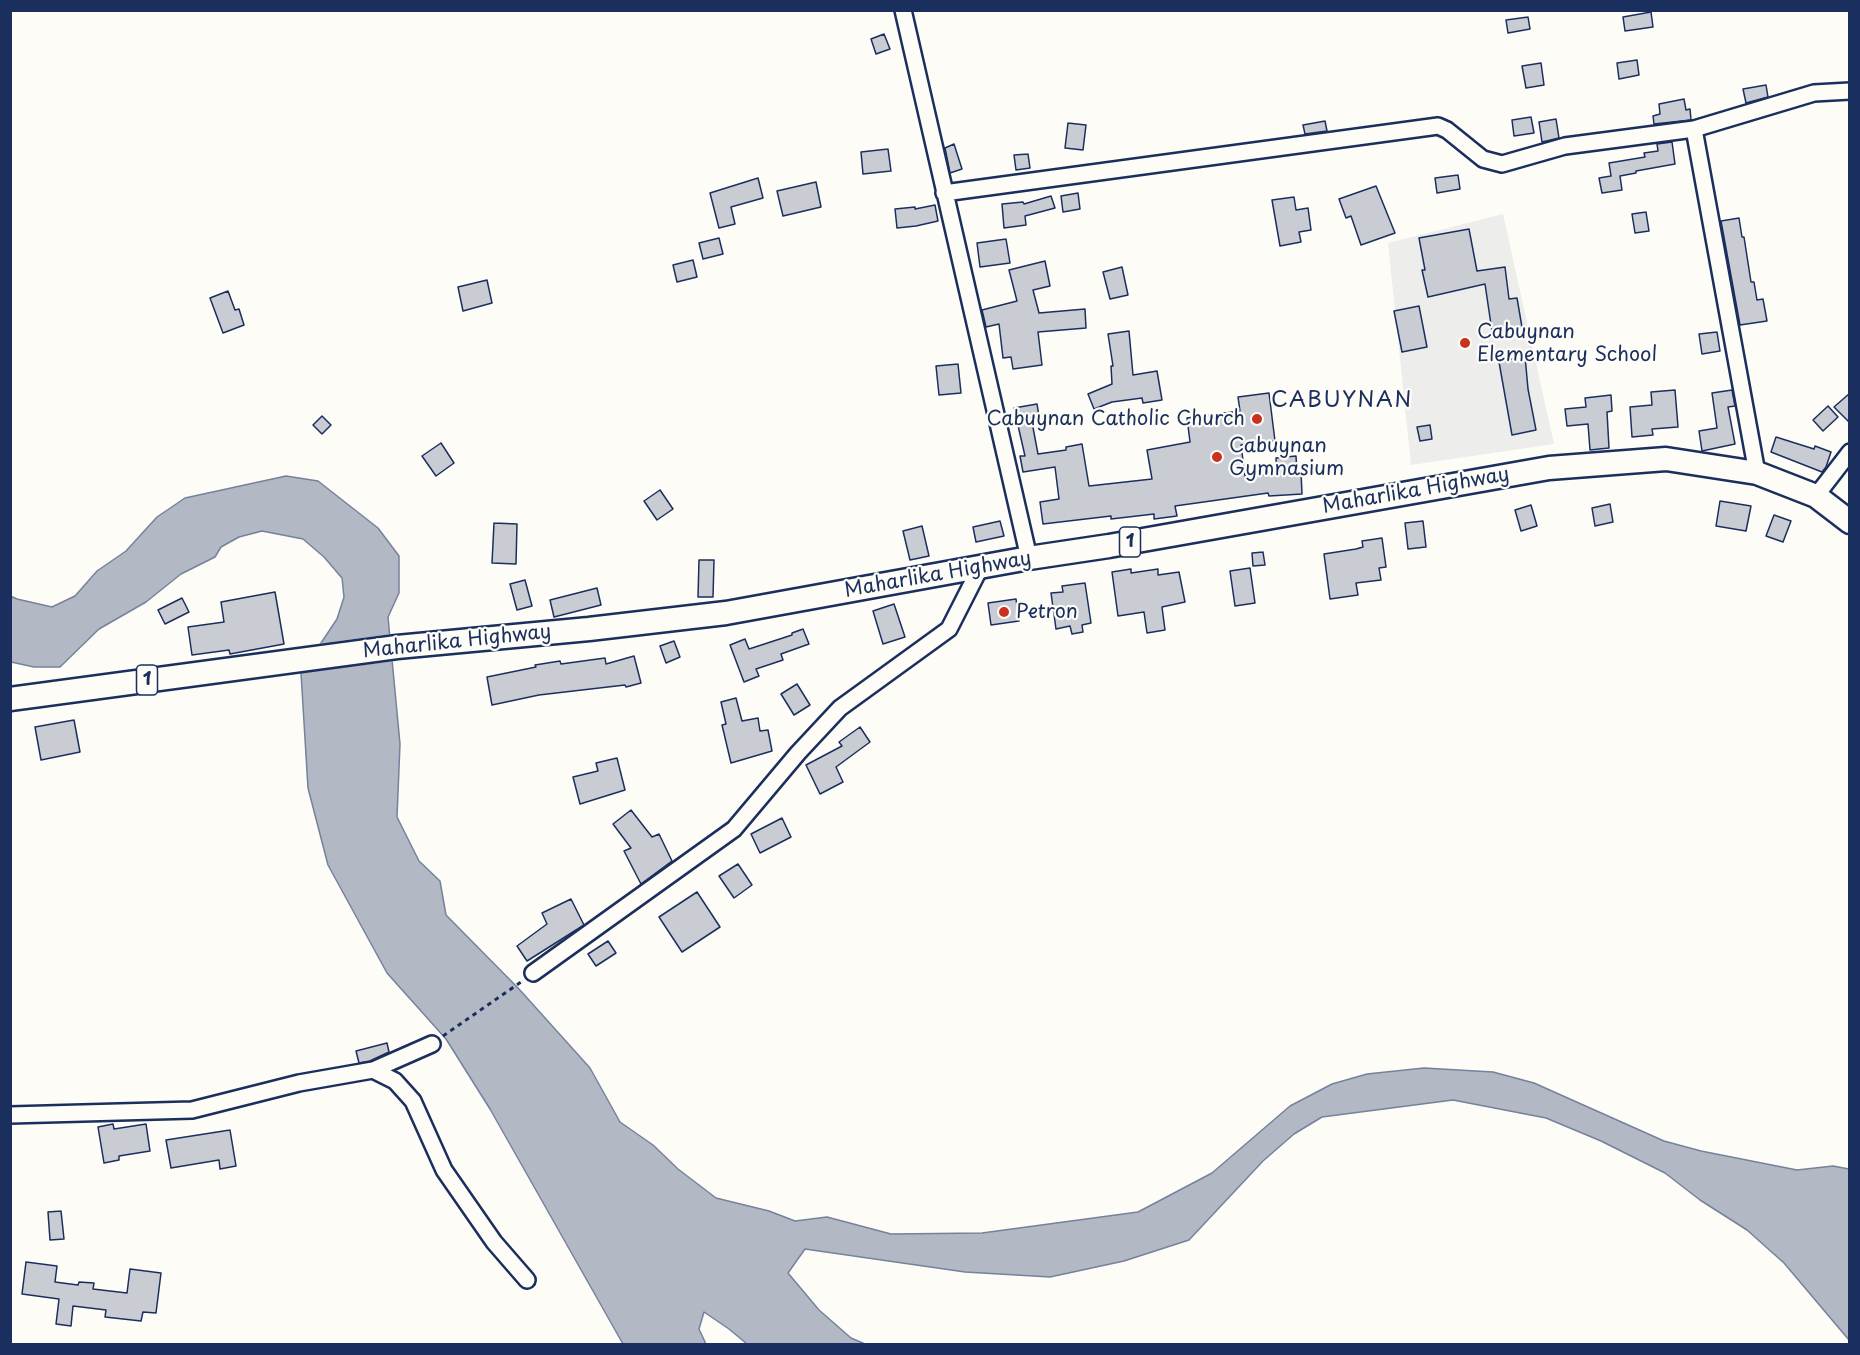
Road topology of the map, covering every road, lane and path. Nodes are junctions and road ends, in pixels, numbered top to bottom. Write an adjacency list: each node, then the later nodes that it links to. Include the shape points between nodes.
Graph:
1 (903, 10): 4 (street)
2 (1850, 91): 3 (street, via 1814,93)
3 (1694, 129): 4 (street, via 1565,146 1502,164 1483,159 1438,126); 6 (street)
4 (944, 193): 9 (street)
5 (1850, 452): 7 (street)
6 (1756, 473): 7 (highway, Maharlika Highway / 1); 9 (highway, Maharlika Highway / 1, via 1666,459 1549,468)
7 (1816, 496): 8 (highway, Maharlika Highway / 1)
8 (1850, 522)
9 (1029, 558): 10 (highway, Maharlika Highway / 1)
10 (981, 566): 11 (highway, Maharlika Highway / 1, via 726,613 397,647); 12 (street, via 949,629 840,708 734,829)
11 (10, 699)
12 (533, 973): 13 (path)
13 (432, 1044): 14 (street)
14 (373, 1070): 15 (street, via 299,1083 192,1110); 16 (street, via 395,1081 413,1101 444,1170 494,1242)
15 (10, 1115)
16 (527, 1280)

